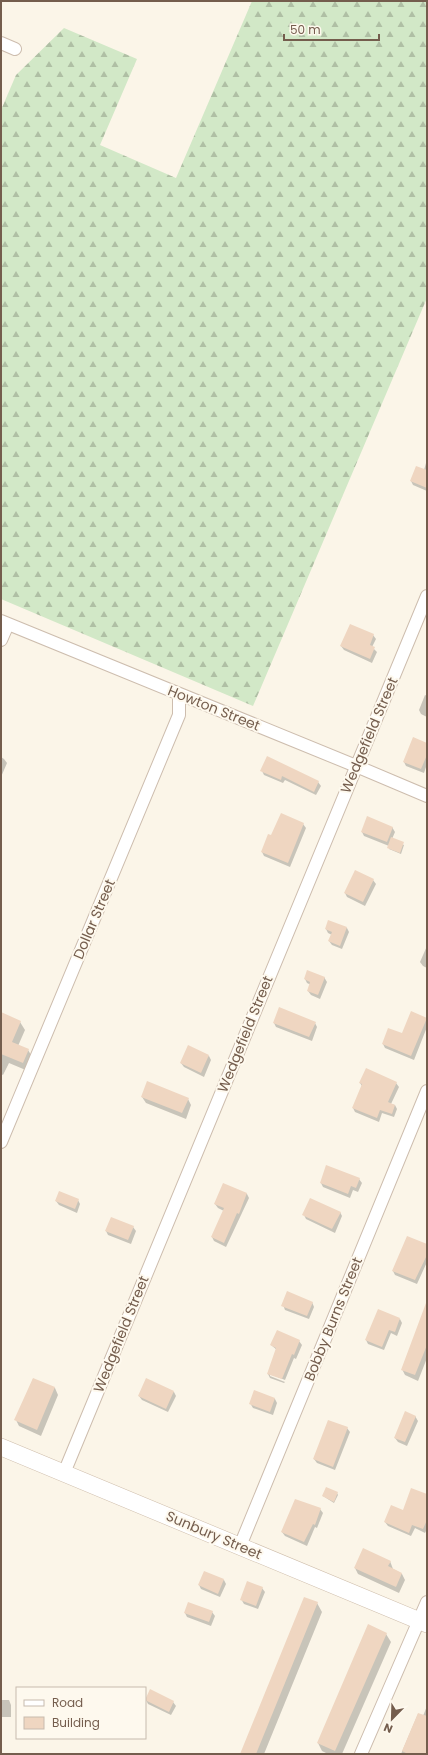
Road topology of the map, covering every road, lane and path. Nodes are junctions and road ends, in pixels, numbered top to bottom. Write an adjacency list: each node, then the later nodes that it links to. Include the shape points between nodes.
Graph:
1 (1, 43): 2 (street)
2 (15, 49)
3 (427, 596): 7 (street, Wedgefield Street)
4 (4, 622): 5 (street); 6 (street, Howton Street)
5 (1, 640)
6 (179, 694): 7 (street, Howton Street); 10 (street, Dollar Street, via 179,715)
7 (356, 766): 8 (street, Howton Street); 12 (street, Wedgefield Street)
8 (427, 796)
9 (427, 1091): 13 (street, Bobby Burns Street)
10 (1, 1142)
11 (1, 1447): 12 (street, Sunbury Street)
12 (64, 1473): 13 (street, Sunbury Street)
13 (240, 1546): 15 (street, Sunbury Street)
14 (427, 1602): 15 (street)
15 (423, 1623): 16 (street)
16 (362, 1754)

